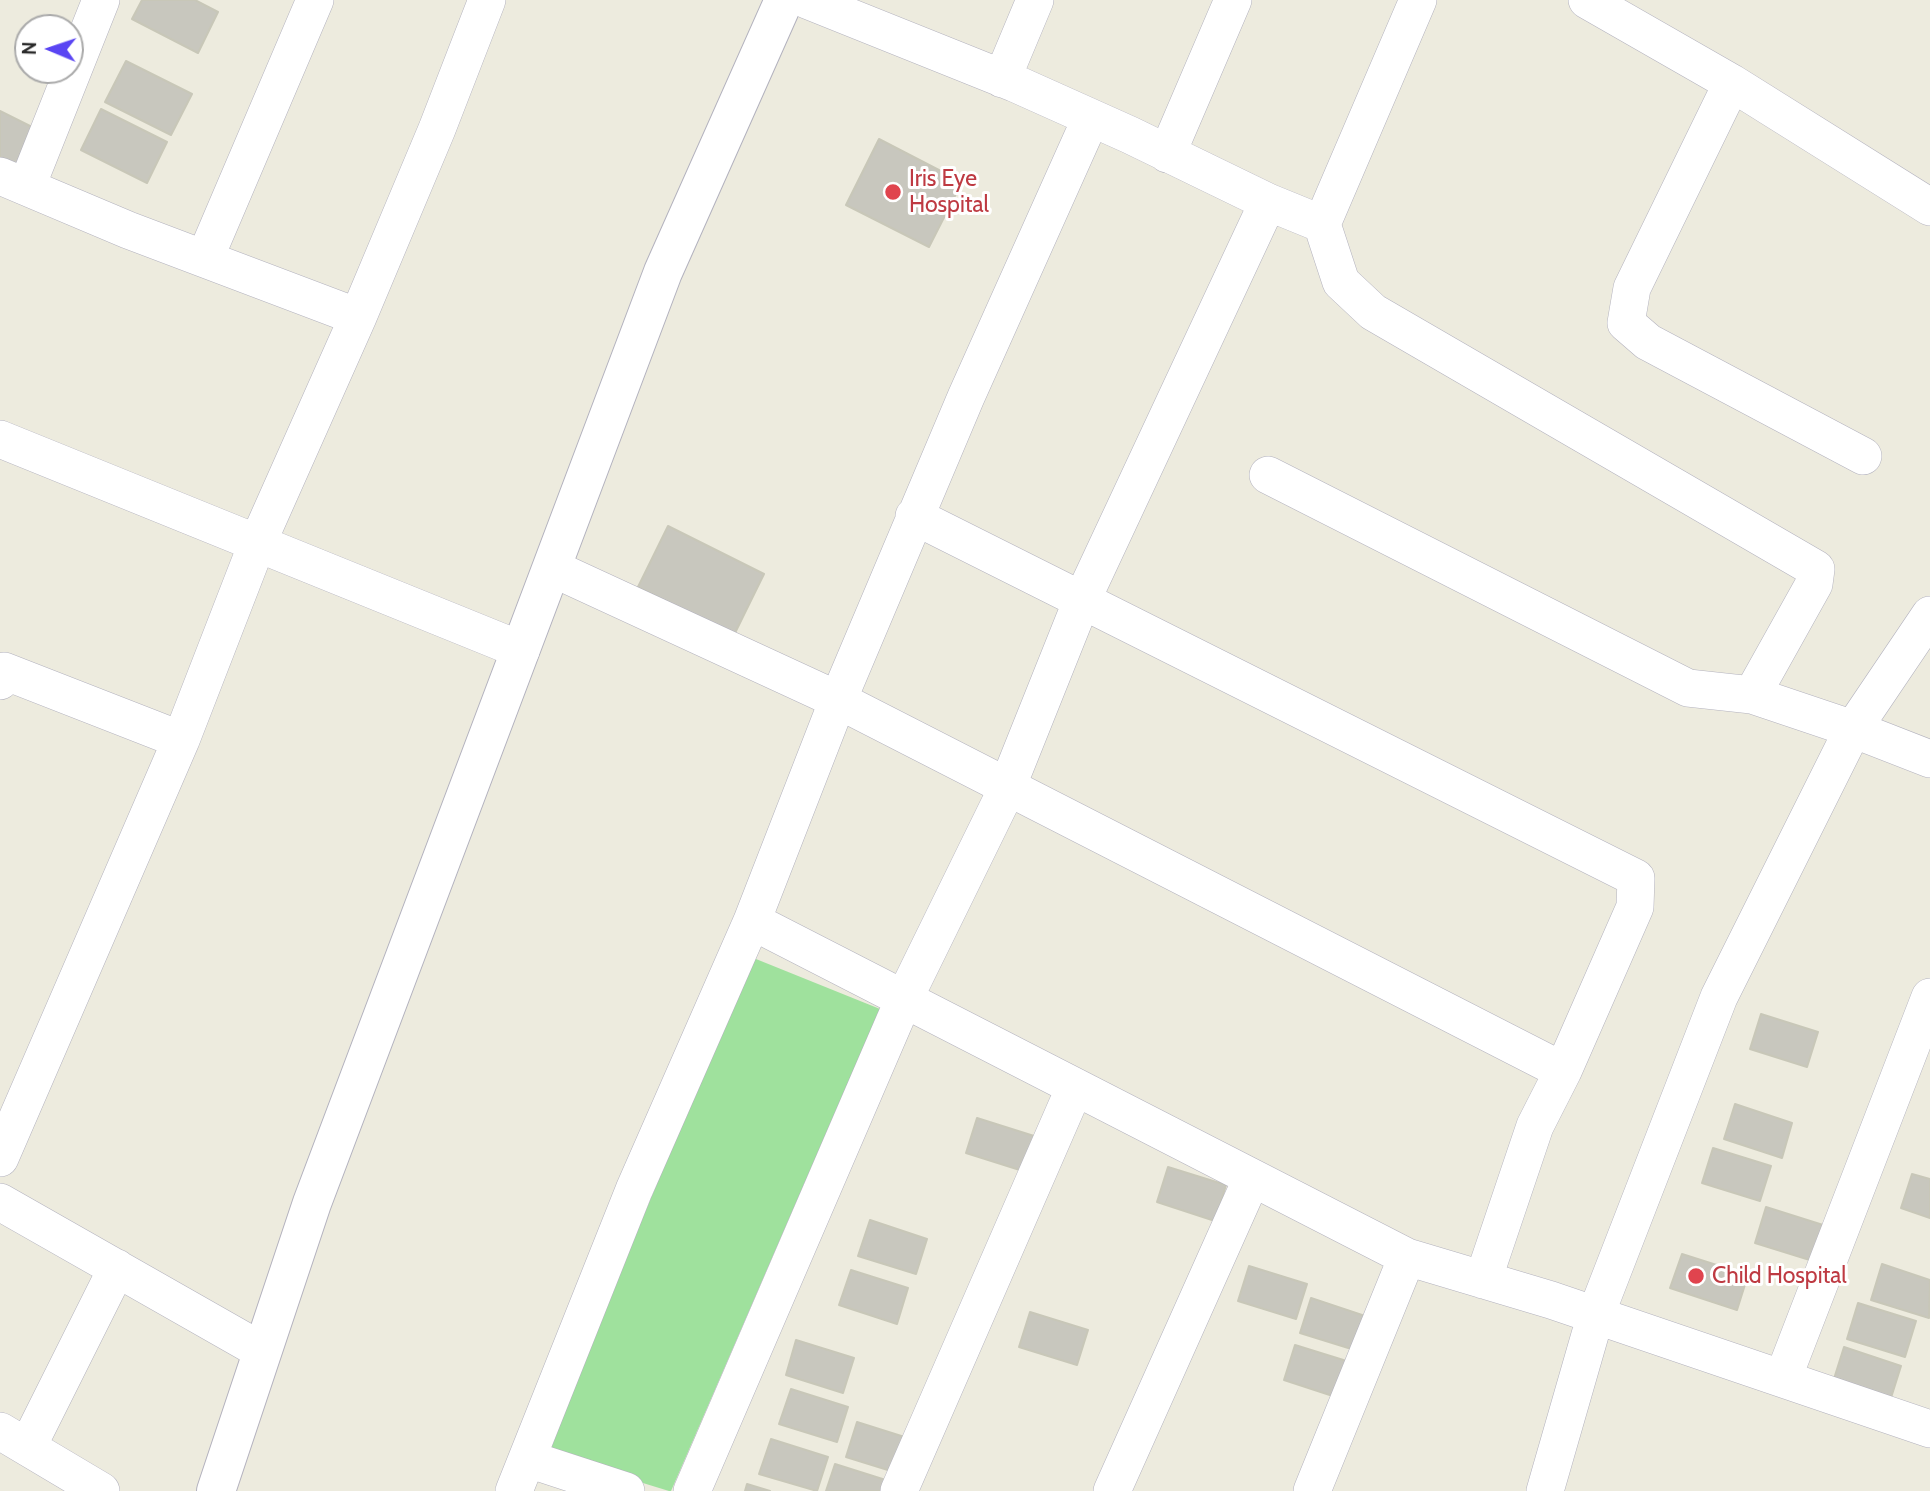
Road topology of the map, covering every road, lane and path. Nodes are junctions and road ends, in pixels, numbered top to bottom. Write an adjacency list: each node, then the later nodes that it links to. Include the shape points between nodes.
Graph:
1 (101, 0): 14 (street)
2 (316, 0): 18 (street)
3 (487, 0): 19 (street)
4 (784, 0): 25 (street, via 663,272)
5 (807, 0): 10 (street)
6 (1035, 0): 10 (street)
7 (1233, 0): 13 (street)
8 (1418, 0): 17 (street)
9 (1587, 0): 11 (street)
10 (1002, 79): 12 (street)
11 (1732, 83): 16 (street); 21 (street, via 1632,288 1626,323 1648,342)
12 (1091, 118): 13 (street); 23 (street)
13 (1167, 153): 15 (street)
14 (13, 181): 18 (street)
15 (1268, 202): 17 (street); 26 (street)
16 (1930, 207)
17 (1322, 224): 30 (street, via 1341,282 1373,312 1816,569 1814,584)
18 (205, 258): 19 (street)
19 (358, 317): 24 (street)
20 (0, 439): 24 (street)
21 (1863, 456)
22 (1268, 475): 30 (street, via 1688,688)
23 (914, 516): 26 (street); 31 (street)
24 (257, 544): 28 (street); 33 (street)
25 (552, 568): 28 (street); 31 (street)
26 (1082, 600): 35 (street); 39 (street, via 1636,878 1635,907)
27 (1930, 615): 32 (street)
28 (521, 650): 48 (street, via 312,1203)
29 (1, 674): 33 (street)
30 (1752, 695): 32 (street)
31 (838, 700): 35 (street); 36 (street)
32 (1853, 729): 34 (street); 47 (street, via 1719,997)
33 (181, 740): 41 (street)
34 (1930, 759)
35 (1007, 787): 38 (street); 39 (street)
36 (752, 921): 38 (street); 52 (street, via 634,1190)
37 (1930, 997): 49 (street)
38 (904, 999): 40 (street); 56 (street)
39 (1563, 1071): 46 (street, via 1535,1126)
40 (1075, 1087): 42 (street); 57 (street)
41 (0, 1158)
42 (1252, 1178): 44 (street); 58 (street)
43 (0, 1202): 45 (street)
44 (1407, 1257): 46 (street); 59 (street)
45 (117, 1268): 48 (street); 51 (street)
46 (1483, 1280): 47 (street)
47 (1596, 1314): 49 (street); 60 (street)
48 (262, 1351): 54 (street)
49 (1783, 1378): 50 (street)
50 (1930, 1429)
51 (14, 1438): 53 (street)
52 (521, 1475): 55 (street)
53 (102, 1491)
54 (216, 1491)
55 (626, 1491)
56 (692, 1491)
57 (900, 1491)
58 (1112, 1491)
59 (1312, 1491)
60 (1545, 1491)

